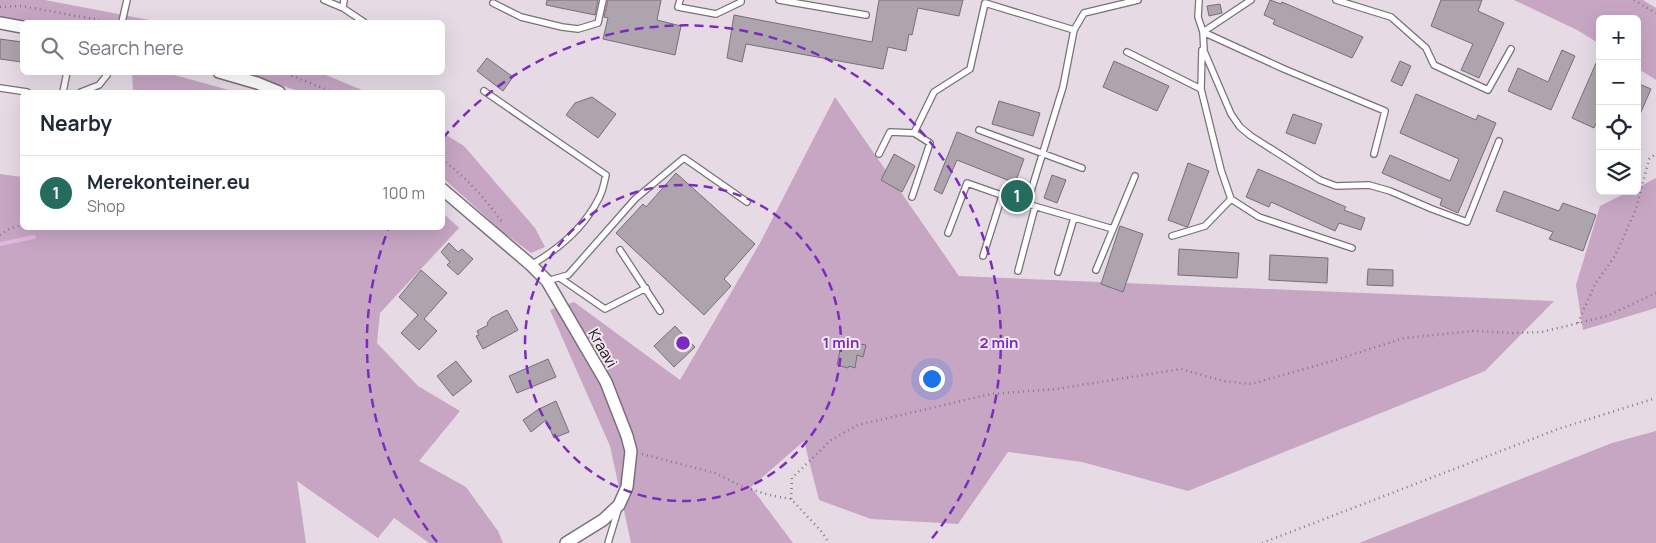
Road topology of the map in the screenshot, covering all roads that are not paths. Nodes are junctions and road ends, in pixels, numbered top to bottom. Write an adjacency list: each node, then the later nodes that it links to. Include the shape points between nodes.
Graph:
1 (127, 0): 17 (lane)
2 (324, 0): 15 (lane)
3 (344, 0): 15 (lane)
4 (603, 0): 13 (lane, via 598,23 578,29 521,17)
5 (680, 0): 6 (lane, via 678,7 716,14)
6 (741, 0)
7 (779, 0): 16 (lane)
8 (1138, 0): 14 (lane)
9 (1199, 0): 22 (lane, via 1198,17)
10 (1251, 0): 22 (lane)
11 (1336, 0): 23 (lane, via 1391,17 1426,48 1434,65 1488,90)
12 (985, 1): 21 (lane); 36 (lane, via 970,69 934,92)
13 (493, 3)
14 (1109, 3): 21 (lane, via 1084,14)
15 (343, 8): 18 (lane)
16 (866, 15)
17 (122, 20)
18 (361, 20)
19 (0, 23): 20 (street)
20 (20, 27)
21 (1074, 30): 39 (lane, via 1063,88)
22 (1203, 32): 29 (lane); 37 (lane, via 1204,51 1231,114 1240,127 1320,180 1336,186 1369,185 1467,222); 40 (lane, via 1386,111)
23 (1511, 49)
24 (1127, 52): 29 (lane)
25 (66, 75): 30 (lane)
26 (107, 75): 31 (lane, via 99,84)
27 (228, 75): 32 (street)
28 (0, 88): 33 (lane)
29 (1200, 89): 46 (lane, via 1220,170)
30 (63, 90)
31 (86, 90)
32 (274, 90)
33 (20, 91)
34 (484, 91): 57 (lane, via 606,176 600,197 579,229 550,254)
35 (979, 130): 39 (lane)
36 (914, 134): 38 (lane, via 890,132); 45 (lane, via 930,143)
37 (1499, 141)
38 (879, 154)
39 (1042, 154): 41 (lane); 48 (lane)
40 (1374, 154)
41 (1082, 168)
42 (1135, 176): 51 (lane)
43 (445, 192): 57 (street, Kraavi)
44 (1002, 196): 48 (lane); 52 (lane, via 967,183); 56 (lane)
45 (912, 197)
46 (1231, 199): 53 (lane, via 1205,226); 54 (lane, via 1259,217)
47 (747, 202): 61 (lane, via 684,158 635,200 568,275)
48 (1027, 204): 49 (lane)
49 (1035, 207): 50 (lane); 59 (lane)
50 (1074, 218): 51 (lane); 60 (lane)
51 (1113, 229): 58 (lane)
52 (948, 233)
53 (1172, 236)
54 (1352, 248)
55 (620, 250): 63 (lane)
56 (984, 256)
57 (531, 265): 62 (street, Kraavi)
58 (1096, 270)
59 (1018, 271)
60 (1058, 272)
61 (560, 278): 62 (lane); 63 (lane, via 605,309)
62 (547, 281): 65 (street, Kraavi, via 606,382 631,451 627,487)
63 (646, 288): 64 (lane)
64 (660, 311)
65 (619, 505): 66 (street, Kraavi, via 603,520); 67 (lane)
66 (566, 543)
67 (608, 543)

